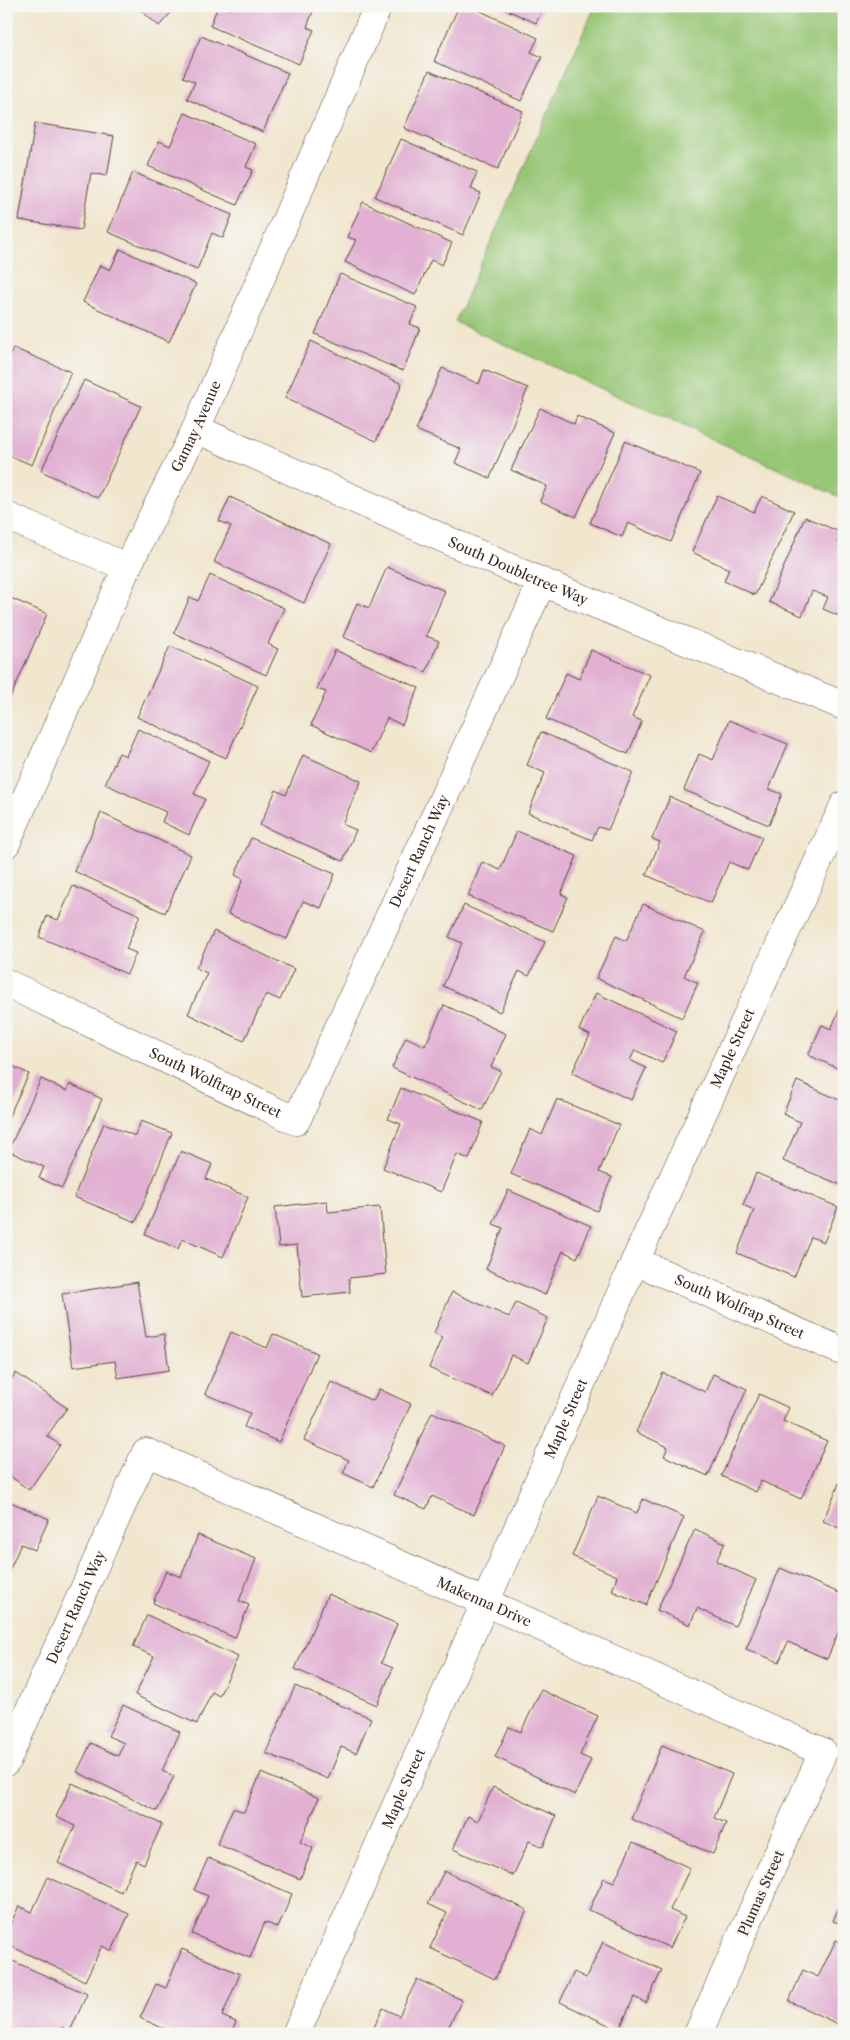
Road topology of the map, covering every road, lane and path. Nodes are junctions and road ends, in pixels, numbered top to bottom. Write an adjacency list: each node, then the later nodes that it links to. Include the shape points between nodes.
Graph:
1 (378, 6): 2 (street, Gamay Avenue)
2 (196, 429): 4 (street, Gamay Avenue); 5 (street, South Doubletree Way)
3 (6, 516): 4 (street)
4 (126, 567): 8 (street, Gamay Avenue)
5 (542, 582): 6 (street, South Doubletree Way); 10 (street, Desert Ranch Way)
6 (844, 706)
7 (844, 805): 11 (street, Maple Street)
8 (6, 844)
9 (6, 983): 10 (street, South Wolftrap Street)
10 (296, 1121)
11 (635, 1261): 12 (street, South Wolfrap Street); 14 (street, Maple Street)
12 (844, 1352)
13 (146, 1452): 14 (street, Makenna Drive); 16 (street, Desert Ranch Way)
14 (485, 1602): 15 (street, Makenna Drive); 17 (street, Maple Street)
15 (823, 1752): 18 (street, Plumas Street)
16 (6, 1762)
17 (296, 2034)
18 (698, 2034)

